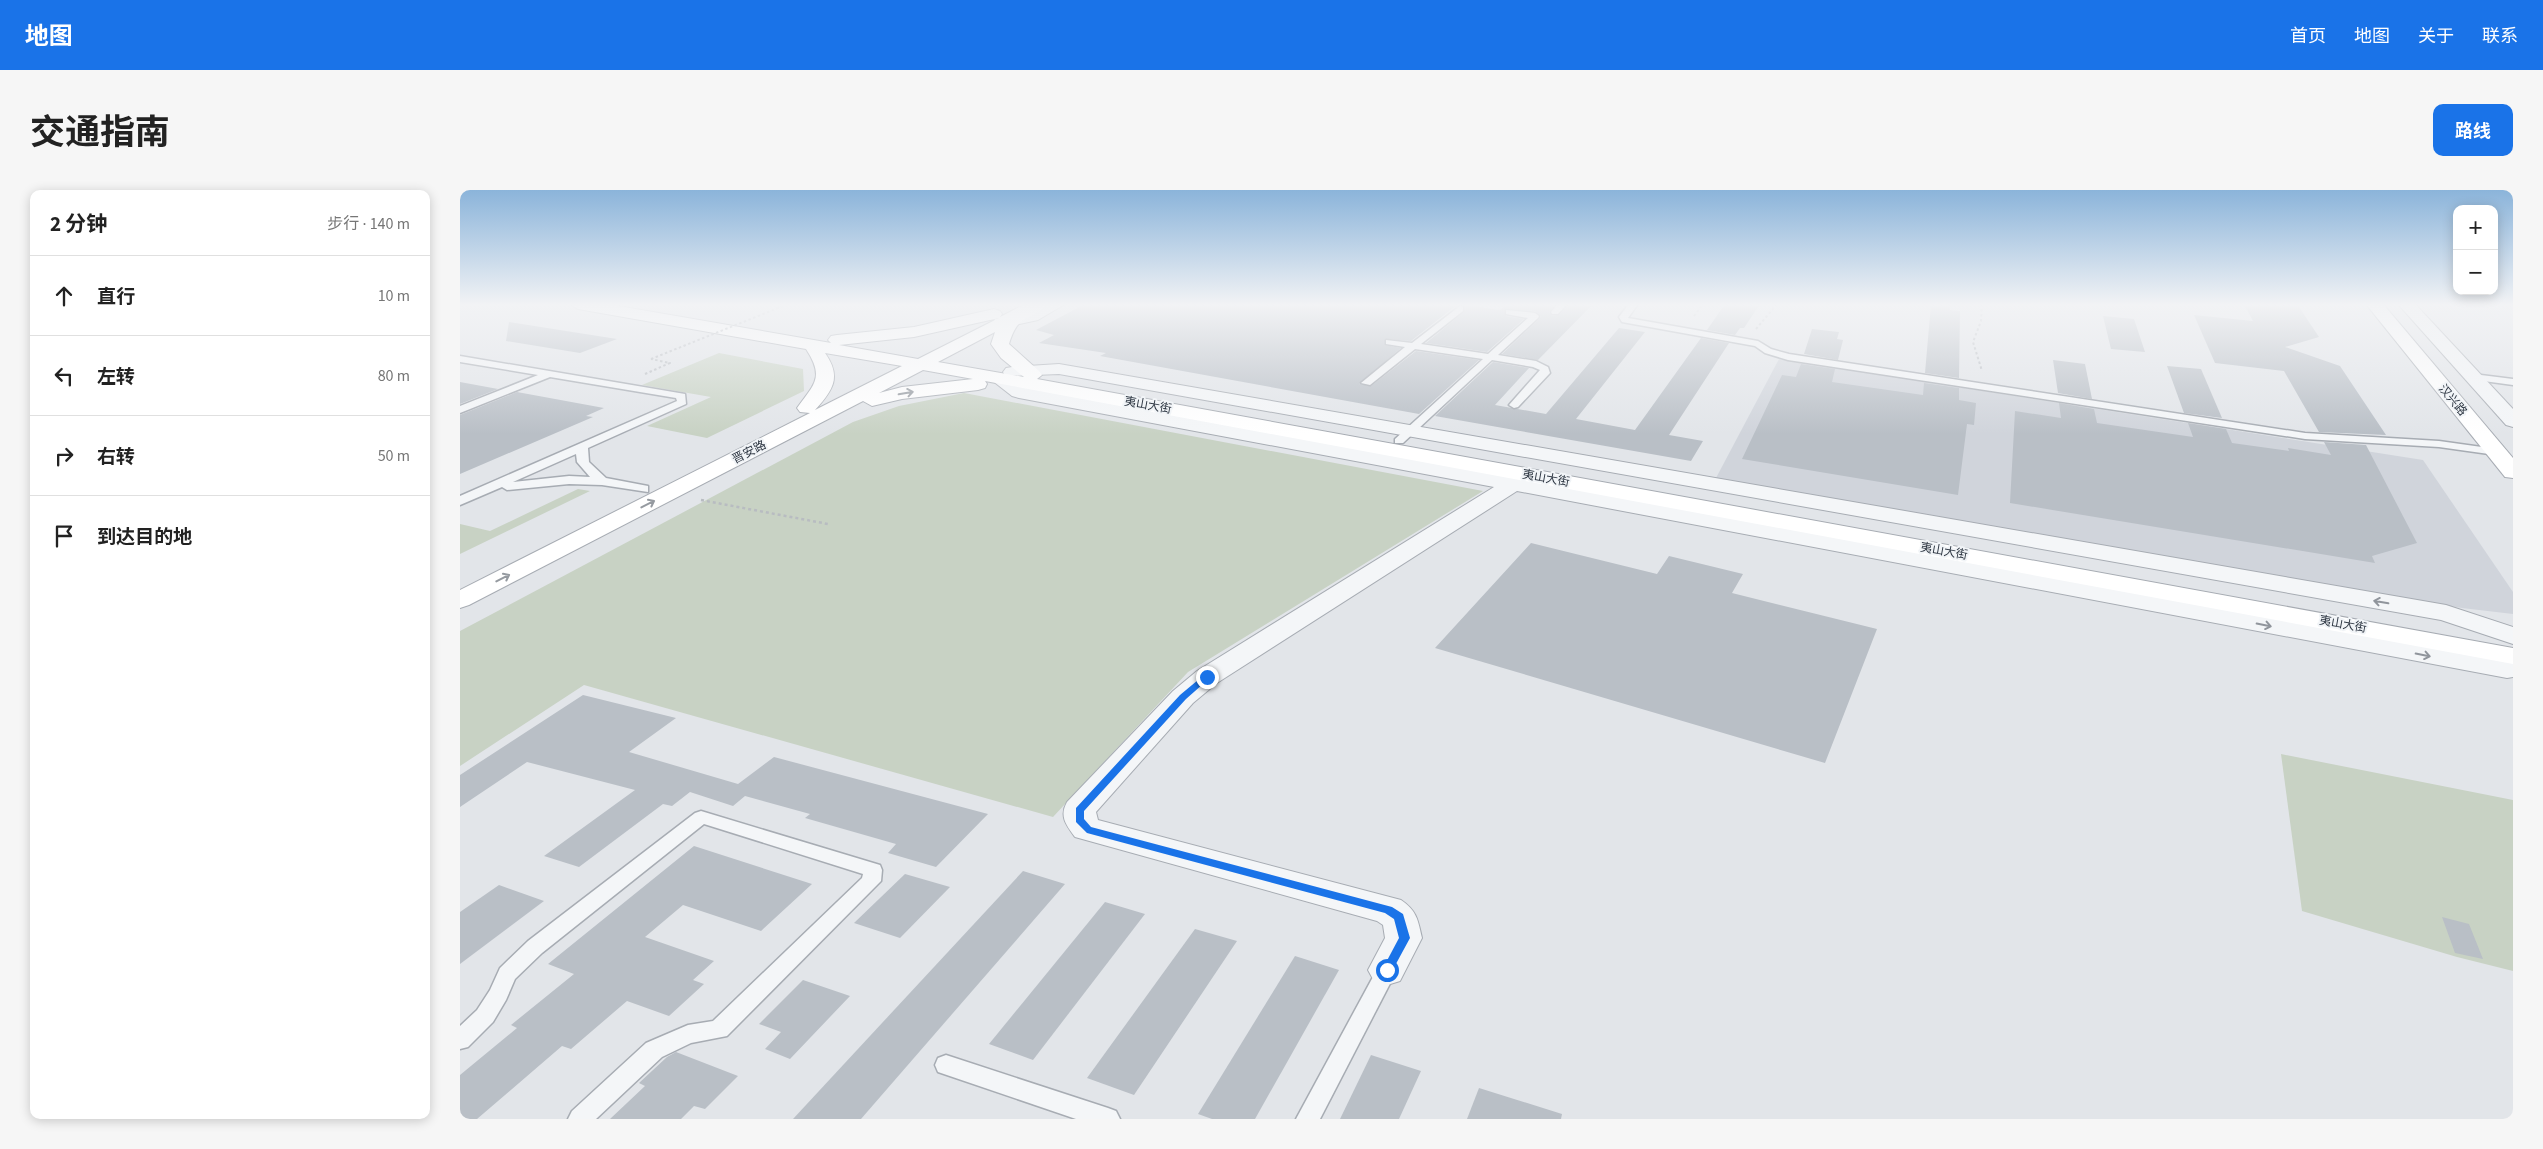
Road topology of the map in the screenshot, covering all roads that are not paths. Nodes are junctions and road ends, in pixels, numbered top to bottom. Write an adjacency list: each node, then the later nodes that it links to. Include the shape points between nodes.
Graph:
1 (822, 347): 22 (main road, via 828,373)
2 (846, 347): 14 (main road, 夷山大街)
3 (943, 347): 14 (main road, 晋安路)
4 (1002, 347): 16 (main road)
5 (1412, 347): 19 (lane)
6 (1423, 347): 12 (lane)
7 (1501, 347): 12 (lane)
8 (1763, 347): 26 (lane, via 1788,357 2331,440 2439,444)
9 (2412, 347): 26 (main road, 汉兴路)
10 (2421, 347): 26 (main road, 汉兴路)
11 (2446, 347): 17 (street)
12 (1490, 357): 20 (lane, via 1536,364 1544,369 1545,373); 24 (lane)
13 (460, 359): 15 (lane)
14 (917, 360): 16 (main road, 夷山大街); 22 (main road, 晋安路)
15 (550, 374): 21 (lane); 25 (lane, via 681,396 682,402)
16 (1016, 377): 22 (main road, one-way to 16, via 902,393); 24 (street, via 1059,369); 29 (street, via 1019,392); 36 (main road, 夷山大街)
17 (2473, 377): 18 (lane); 23 (street)
18 (2513, 382)
19 (1366, 384)
20 (1514, 405)
21 (460, 410)
22 (816, 411): 30 (main road, 晋安路); 33 (main road, 晋安路, one-way to 22, via 668,493)
23 (2513, 422)
24 (1405, 435): 34 (street, one-way to 24, via 2446,614); 35 (main road, 夷山大街)
25 (583, 446): 28 (lane, via 582,463); 31 (lane)
26 (2505, 452): 27 (main road, 汉兴路)
27 (2513, 472)
28 (602, 481): 30 (lane); 31 (lane, via 533,482 504,486)
29 (1515, 483): 37 (street, one-way to 37, via 1832,545); 38 (street, via 1207,677 1183,697 1079,810 1080,820 1087,829 1388,910 1399,917 1404,938)
30 (644, 490): 32 (main road, 晋安路)
31 (466, 499)
32 (460, 582)
33 (460, 600)
34 (2513, 636)
35 (2513, 642)
36 (2513, 656)
37 (2513, 669)
38 (1387, 970): 43 (lane)
39 (460, 1040): 41 (lane, via 485,1016 507,974 535,947 701,817 873,870 871,881 719,1029 688,1034 654,1050)
40 (946, 1064): 42 (lane)
41 (580, 1119)
42 (1108, 1119)
43 (1308, 1119)

